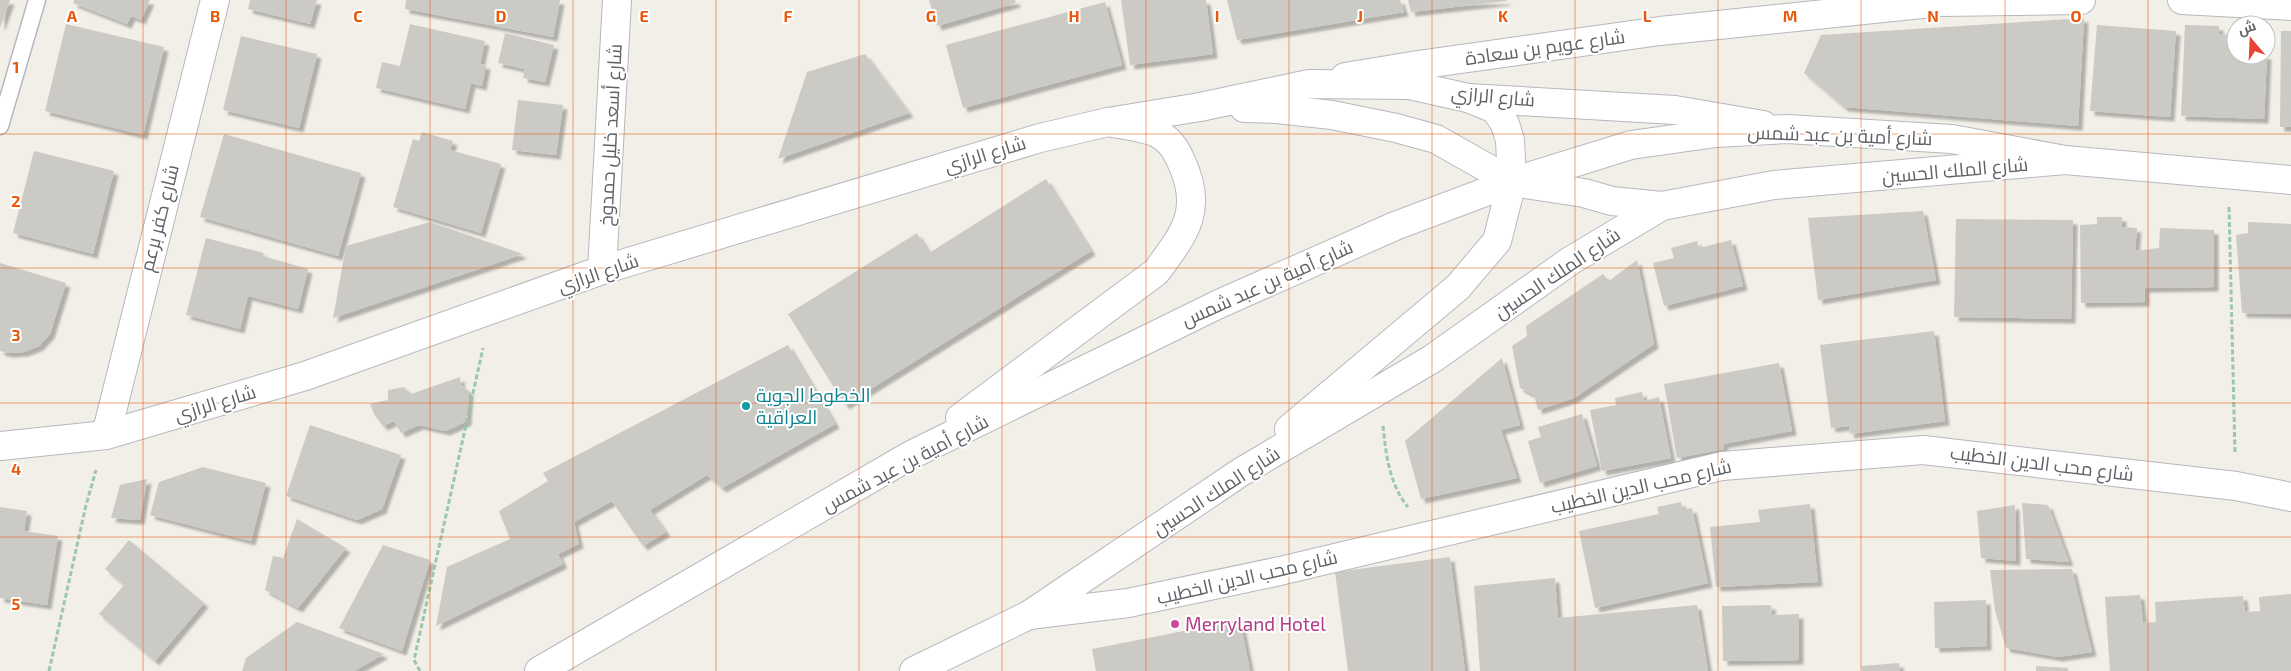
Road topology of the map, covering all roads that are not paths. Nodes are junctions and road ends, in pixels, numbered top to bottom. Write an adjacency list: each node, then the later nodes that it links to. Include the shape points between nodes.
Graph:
1 (37, 0): 11 (lane)
2 (214, 0): 18 (street, شارع كفر برعم)
3 (617, 0): 17 (street, شارع أسعد خليل حمدوخ)
4 (2081, 0): 7 (street, شارع عويم بن سعادة, via 1941,2 1660,31 1418,65)
5 (2182, 0): 6 (street)
6 (2291, 6)
7 (1309, 84): 8 (street, شارع الرازي, via 1410,85); 9 (street, شارع الرازي)
8 (1468, 98): 12 (street, شارع الرازي, via 1675,110); 15 (street, via 1495,109 1505,124 1510,140)
9 (1200, 108): 10 (street, شارع الرازي); 15 (street, شارع الرازي, via 1277,109 1332,115 1396,128 1436,139)
10 (1108, 122): 17 (street, شارع الرازي, via 1040,138); 20 (street, via 1156,133 1172,144 1192,191 1192,212 1178,242 1156,272)
11 (0, 126)
12 (1787, 129): 13 (street, شارع أمية بن عبد شمس, via 1952,139); 15 (street, شارع أمية بن عبد شمس, via 1716,132 1631,145)
13 (2065, 160): 14 (street, شارع الملك الحسين); 16 (street, شارع الملك الحسين, via 1774,185)
14 (2291, 180)
15 (1512, 182): 16 (street, شارع الرازي, via 1584,193 1612,201); 20 (street, شارع أمية بن عبد شمس, via 1394,226 1219,304); 21 (street, via 1497,241 1458,287)
16 (1662, 206): 21 (street, شارع الملك الحسين, via 1570,261 1432,359)
17 (602, 270): 18 (street, شارع الرازي, via 305,376)
18 (106, 436): 19 (street, شارع الرازي)
19 (0, 446)
20 (911, 455): 24 (street, شارع أمية بن عبد شمس)
21 (1241, 472): 23 (street, شارع الملك الحسين)
22 (2291, 498): 23 (street, شارع محب الدين الخطيب, via 2236,486 1923,450 1722,466 1280,571 1128,603)
23 (1029, 615): 25 (street, شارع الملك الحسين)
24 (548, 667)
25 (914, 671)

